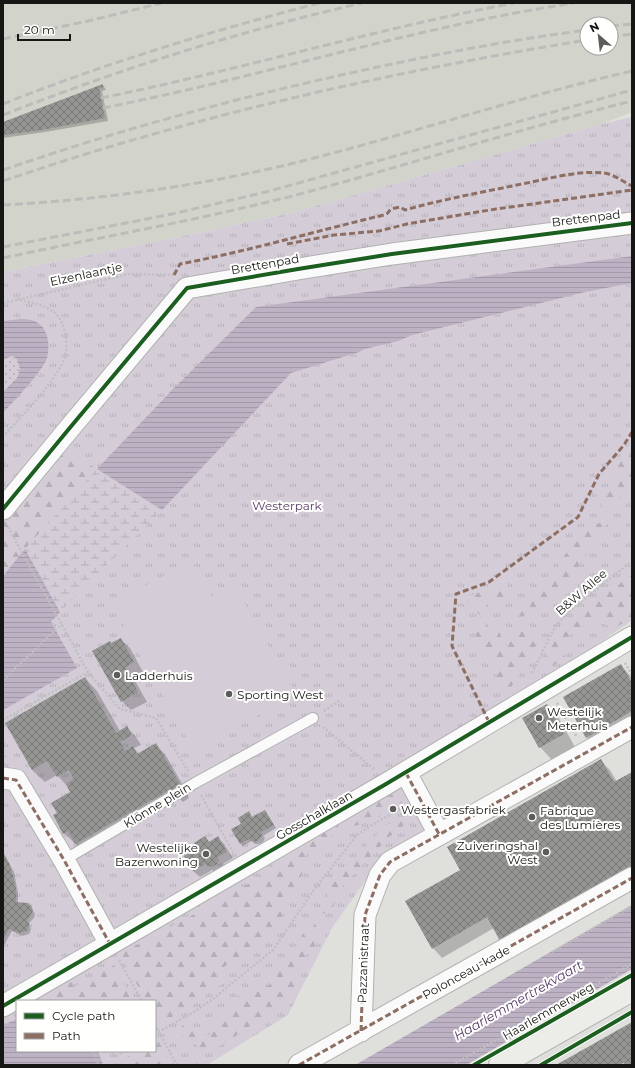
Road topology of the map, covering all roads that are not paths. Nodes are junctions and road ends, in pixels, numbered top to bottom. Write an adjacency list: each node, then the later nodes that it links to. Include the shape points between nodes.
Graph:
1 (632, 223): 2 (street, Brettenpad, via 392,254 187,288 68,430)
2 (5, 517)
3 (632, 637): 6 (street, Gosschalklaan, via 539,684)
4 (313, 718): 9 (lane, Klönne plein, via 194,783)
5 (632, 727): 8 (street, Pazzanistraat)
6 (406, 773): 8 (street); 11 (street, Gosschalklaan)
7 (3, 778): 9 (street, via 16,780)
8 (439, 834): 14 (street, Pazzanistraat, via 390,862 380,876 365,915)
9 (64, 860): 11 (street)
10 (632, 878): 14 (street, Polonceau-kade)
11 (110, 944): 13 (street, Gosschalklaan)
12 (632, 990): 16 (main road, Haarlemmerweg)
13 (3, 1006)
14 (361, 1031): 15 (street, Polonceau-kade)
15 (300, 1065)
16 (500, 1065)

